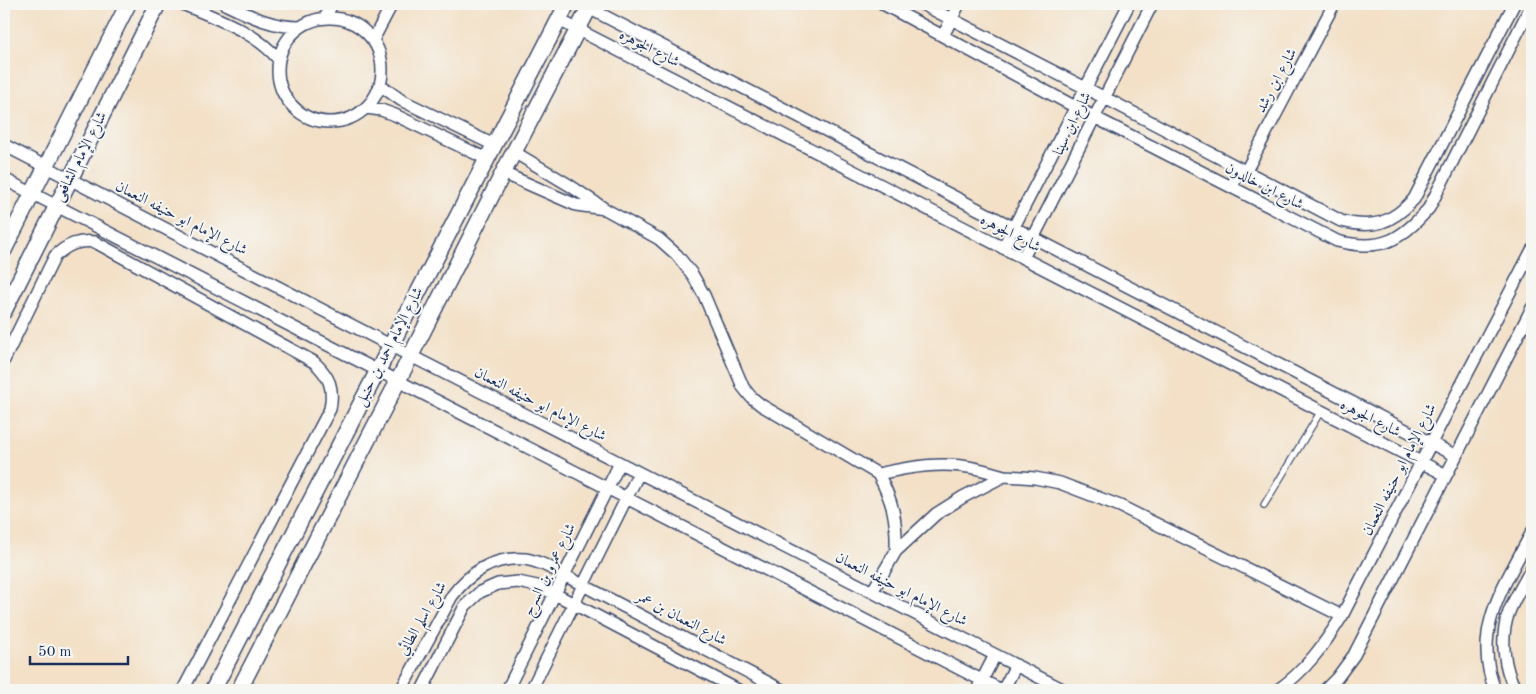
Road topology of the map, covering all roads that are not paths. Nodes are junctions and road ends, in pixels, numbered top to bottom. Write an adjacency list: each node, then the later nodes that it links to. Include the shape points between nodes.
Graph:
1 (128, 4): 39 (street, شارع الإمام الشافعى)
2 (158, 4): 43 (street, شارع الإمام الشافعى)
3 (183, 4): 26 (street, via 252,36)
4 (225, 4): 21 (street, via 271,24)
5 (332, 4): 18 (street)
6 (392, 4): 25 (street)
7 (567, 4): 20 (street, شارع الإمام احمد بن حنبل)
8 (883, 4): 23 (street, شارع ابن خالدون)
9 (922, 4): 17 (street, شارع ابن خالدون)
10 (959, 4): 19 (street)
11 (1129, 4): 28 (street, شارع ابن سينا)
12 (1152, 4): 29 (street, شارع ابن سينا)
13 (1334, 4): 40 (street, شارع ابن رشد)
14 (1514, 4): 33 (street, شارع ابن خالدون)
15 (1532, 4): 34 (street, شارع ابن خالدون)
16 (587, 5): 22 (street, شارع الإمام احمد بن حنبل); 48 (street, شارع الجوهره)
17 (941, 8): 19 (street, شارع ابن خالدون); 23 (street)
18 (325, 18): 21 (street); 25 (street, via 352,22)
19 (951, 19): 24 (street); 28 (street, شارع ابن خالدون)
20 (559, 20): 22 (street, شارع الجوهره); 36 (street, شارع الإمام احمد بن حنبل)
21 (300, 27): 26 (street, via 286,42)
22 (578, 29): 37 (street, شارع الإمام احمد بن حنبل); 50 (street, شارع الجوهره)
23 (930, 30): 24 (street, شارع ابن خالدون)
24 (943, 36): 30 (street, شارع ابن خالدون)
25 (373, 40): 27 (street, via 383,69)
26 (279, 60): 31 (street, via 278,76 283,92 292,106 305,116 336,122 352,118)
27 (380, 85): 31 (street); 36 (street, via 401,100)
28 (1085, 88): 29 (street, شارع ابن خالدون); 30 (street, شارع ابن سينا)
29 (1103, 97): 32 (street, شارع ابن سينا); 40 (street, شارع ابن خالدون)
30 (1075, 107): 32 (street, شارع ابن خالدون); 48 (street, شارع ابن سينا)
31 (366, 108): 38 (street, via 395,115)
32 (1094, 117): 44 (street, شارع ابن خالدون); 49 (street, شارع ابن سينا)
33 (1449, 131): 34 (street); 40 (street, شارع ابن خالدون, via 1414,199 1403,212 1373,225 1341,221)
34 (1463, 138): 44 (street, شارع ابن خالدون, via 1428,208 1417,222 1388,241 1371,245 1337,241)
35 (4, 145): 39 (street, شارع الإمام ابو حنيفه النعمان)
36 (494, 145): 38 (street, شارع الإمام احمد بن حنبل)
37 (514, 152): 41 (street, شارع الإمام احمد بن حنبل); 47 (street, via 576,188)
38 (487, 159): 56 (street, شارع الإمام احمد بن حنبل)
39 (46, 167): 43 (street, شارع الإمام ابو حنيفه النعمان); 45 (street, شارع الإمام الشافعى)
40 (1246, 171): 44 (street, شارع ابن رشد, via 1235,179); 44 (street, شارع ابن رشد, via 1251,178 1250,187)
41 (503, 173): 47 (street, via 576,205); 57 (street, شارع الإمام احمد بن حنبل)
42 (4, 179): 45 (street)
43 (70, 179): 46 (street, شارع الإمام الشافعى); 56 (street, شارع الإمام ابو حنيفه النعمان)
44 (1239, 190)
45 (33, 194): 46 (street); 51 (street, شارع الإمام الشافعى)
46 (56, 206): 55 (street, شارع الإمام الشافعى); 59 (street)
47 (605, 210): 67 (street, via 659,239 692,274 738,378 751,397)
48 (1014, 228): 49 (street, شارع الجوهره); 50 (street, شارع ابن سينا)
49 (1033, 238): 53 (street, شارع ابن سينا); 62 (street, شارع الجوهره)
50 (1003, 248): 53 (street, شارع الجوهره)
51 (4, 250)
52 (1532, 250): 62 (street, شارع الإمام ابو حنيفه النعمان)
53 (1022, 258): 61 (street, شارع الجوهره)
54 (1532, 308): 63 (street)
55 (4, 311)
56 (390, 345): 57 (street, شارع الإمام ابو حنيفه النعمان); 59 (street, شارع الإمام احمد بن حنبل)
57 (411, 356): 60 (street, شارع الإمام احمد بن حنبل); 65 (street, شارع الإمام ابو حنيفه النعمان)
58 (4, 360): 85 (street, via 55,256 68,246 84,241 95,242 314,362 324,371 330,383 330,409)
59 (377, 370): 60 (street); 86 (street, شارع الإمام احمد بن حنبل)
60 (398, 381): 70 (street); 87 (street, شارع الإمام احمد بن حنبل)
61 (1321, 411): 64 (street, شارع الجوهره); 72 (lane)
62 (1431, 442): 63 (street, شارع الجوهره); 64 (street, شارع الإمام ابو حنيفه النعمان)
63 (1456, 456): 68 (street)
64 (1421, 462): 68 (street, شارع الجوهره); 81 (street, شارع الإمام ابو حنيفه النعمان)
65 (620, 463): 66 (street, شارع الإمام ابو حنيفه النعمان); 70 (street, شارع عمرو بن السرح)
66 (639, 472): 71 (street); 78 (street, شارع الإمام ابو حنيفه النعمان)
67 (878, 474): 69 (street, via 941,465 973,468); 74 (street, via 894,511)
68 (1446, 475): 97 (street, via 1354,655)
69 (1004, 476): 74 (street, via 936,514); 81 (street, via 1060,483 1120,506)
70 (607, 488): 71 (street); 76 (street, شارع عمرو بن السرح)
71 (626, 498): 77 (street); 84 (street)
72 (1264, 504)
73 (1532, 532): 98 (street, via 1494,606 1488,630 1486,654)
74 (896, 551): 78 (street)
75 (1532, 567): 99 (street, via 1509,612 1504,636 1505,660)
76 (564, 575): 77 (street, شارع النعمان بن عمر); 79 (street, شارع عمرو بن السرح); 88 (street, شارع اسلم الطائي, via 541,563 524,559 507,560 476,571 452,596)
77 (583, 584): 80 (street); 93 (street, شارع النعمان بن عمر)
78 (872, 592): 82 (street, شارع الإمام ابو حنيفه النعمان)
79 (555, 594): 80 (street); 89 (street, شارع اسلم الطائي, via 518,582 498,584 480,592 465,606); 90 (street, شارع عمرو بن السرح)
80 (574, 604): 91 (street); 92 (street)
81 (1342, 616): 96 (street, شارع الإمام ابو حنيفه النعمان, via 1310,663)
82 (995, 654): 83 (street, شارع الإمام ابو حنيفه النعمان); 84 (street)
83 (1016, 665): 94 (street); 95 (street, شارع الإمام ابو حنيفه النعمان)
84 (979, 685): 94 (street)
85 (183, 690)
86 (212, 690)
87 (239, 690)
88 (401, 690)
89 (422, 690)
90 (507, 690)
91 (531, 690)
92 (738, 690)
93 (782, 690)
94 (1002, 690)
95 (1064, 690)
96 (1278, 690)
97 (1325, 690)
98 (1495, 690)
99 (1516, 690)

